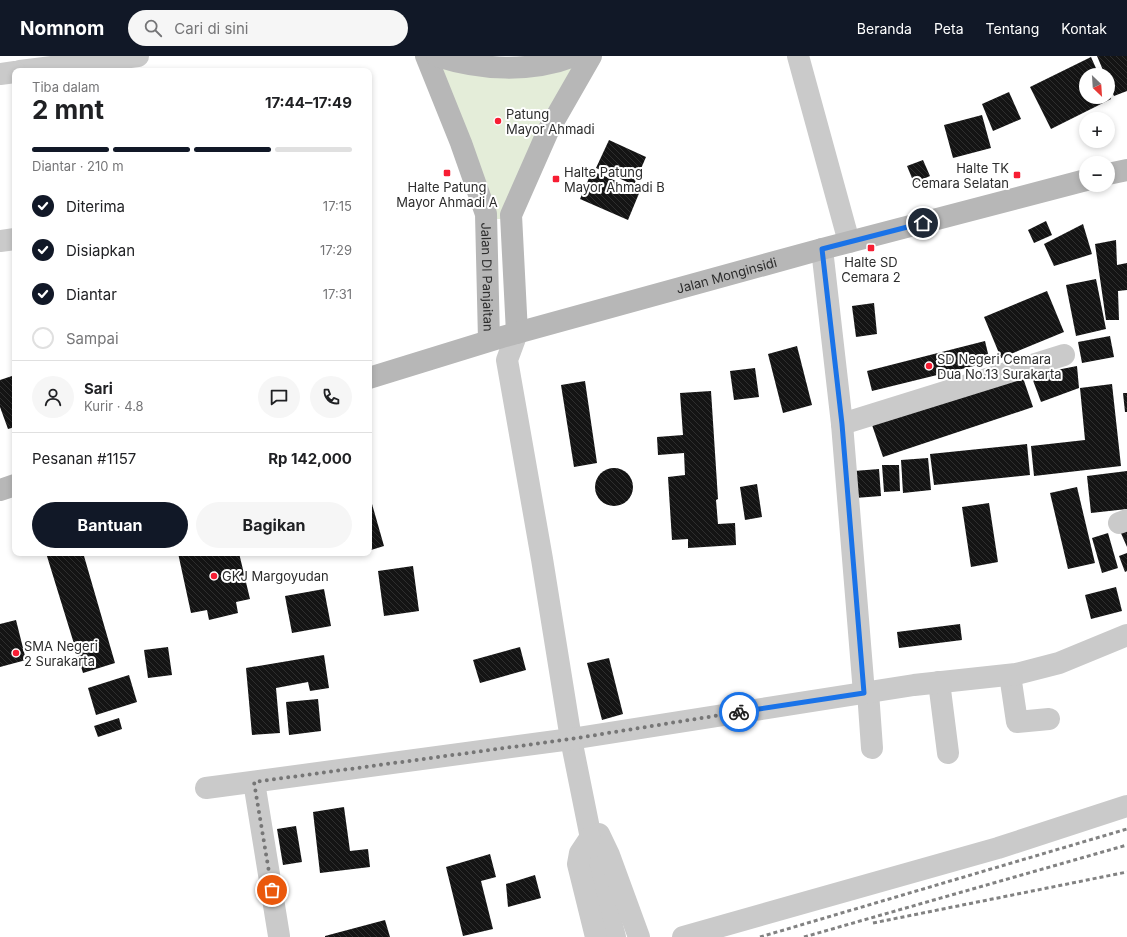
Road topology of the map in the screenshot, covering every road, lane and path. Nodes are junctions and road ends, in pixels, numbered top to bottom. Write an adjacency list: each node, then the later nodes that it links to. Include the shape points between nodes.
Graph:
1 (138, 56): 7 (street)
2 (426, 56): 13 (main road, Jalan DI Panjaitan)
3 (437, 56): 4 (main road, via 459,63 494,68 529,67)
4 (574, 56)
5 (591, 56): 14 (main road, via 548,132)
6 (798, 56): 17 (street)
7 (44, 68)
8 (12, 72): 9 (street)
9 (0, 74)
10 (1127, 170): 11 (main road)
11 (1115, 173)
12 (1079, 182): 17 (main road, Jalan Monginsidi)
13 (486, 214): 14 (main road, via 492,224 502,224); 20 (main road, Jalan DI Panjaitan)
14 (510, 215): 19 (main road)
15 (12, 239): 16 (street)
16 (0, 241)
17 (849, 242): 18 (main road, Jalan Monginsidi)
18 (822, 249): 19 (main road, Jalan Monginsidi); 24 (street)
19 (517, 333): 20 (main road, Jalan Monginsidi); 22 (street)
20 (489, 340): 22 (street); 23 (main road, Jalan Monginsidi)
21 (1064, 355): 24 (street)
22 (507, 360): 32 (street)
23 (372, 377)
24 (842, 424): 30 (street)
25 (12, 486): 26 (main road)
26 (0, 490)
27 (1127, 635): 28 (street, via 1059,663)
28 (1010, 675): 29 (street); 31 (street, via 1017,722)
29 (939, 682): 30 (street); 34 (street)
30 (866, 692): 32 (street); 33 (street)
31 (1049, 719)
32 (571, 739): 35 (street); 38 (street)
33 (872, 748)
34 (948, 753)
35 (254, 782): 36 (street); 39 (street)
36 (206, 788)
37 (1127, 806): 43 (street, via 998,848)
38 (589, 831): 40 (street, via 578,864); 41 (street); 42 (street, via 596,830 607,851)
39 (279, 936)
40 (596, 937)
41 (615, 937)
42 (639, 937)
43 (683, 937)

